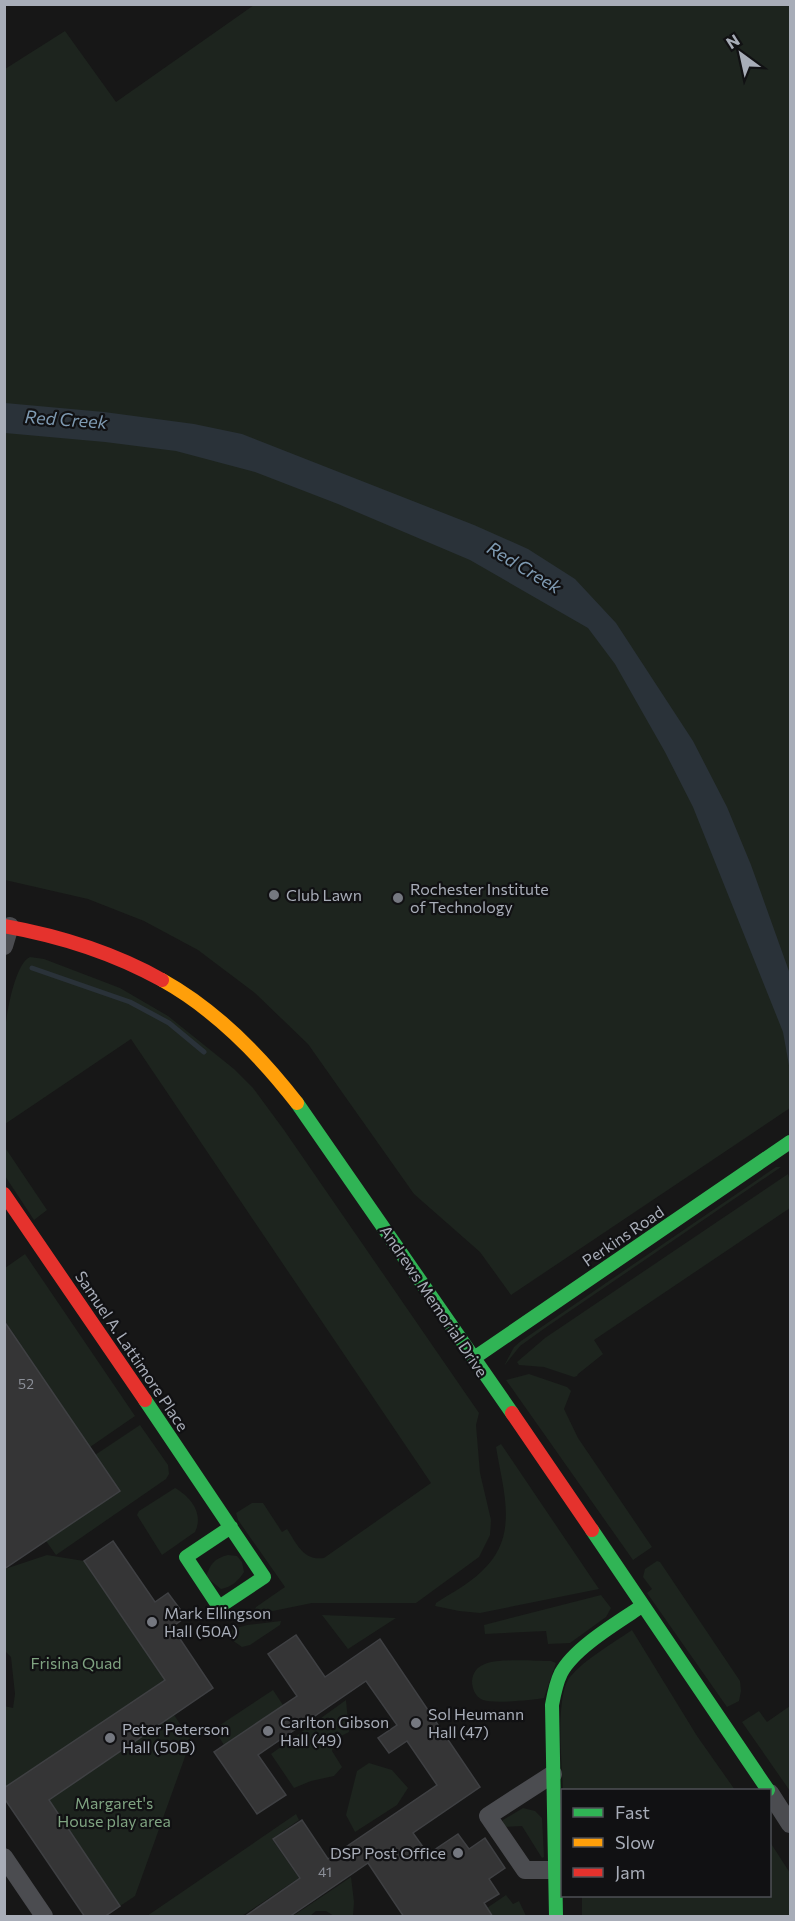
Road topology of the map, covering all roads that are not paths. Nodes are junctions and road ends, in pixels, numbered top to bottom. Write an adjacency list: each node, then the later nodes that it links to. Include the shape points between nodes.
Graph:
1 (7, 926): 2 (street); 5 (street, Andrews Memorial Drive, via 78,942 132,964 193,999 245,1041 299,1104)
2 (4, 946)
3 (790, 1142): 5 (street, Perkins Road)
4 (4, 1194): 6 (street, Samuel A. Lattimore Place)
5 (474, 1358): 7 (street, Andrews Memorial Drive)
6 (231, 1527): 6 (street, Samuel A. Lattimore Place, via 186,1557 219,1607 264,1577)
7 (642, 1606): 8 (street, via 564,1667 552,1705); 9 (street, Andrews Memorial Drive)
8 (553, 1774): 13 (street); 13 (street, via 488,1816 525,1870)
9 (767, 1789)
10 (771, 1795): 11 (street, Andrews Memorial Drive)
11 (790, 1824)
12 (4, 1857): 14 (street)
13 (554, 1870): 15 (street)
14 (44, 1917)
15 (556, 1917)

